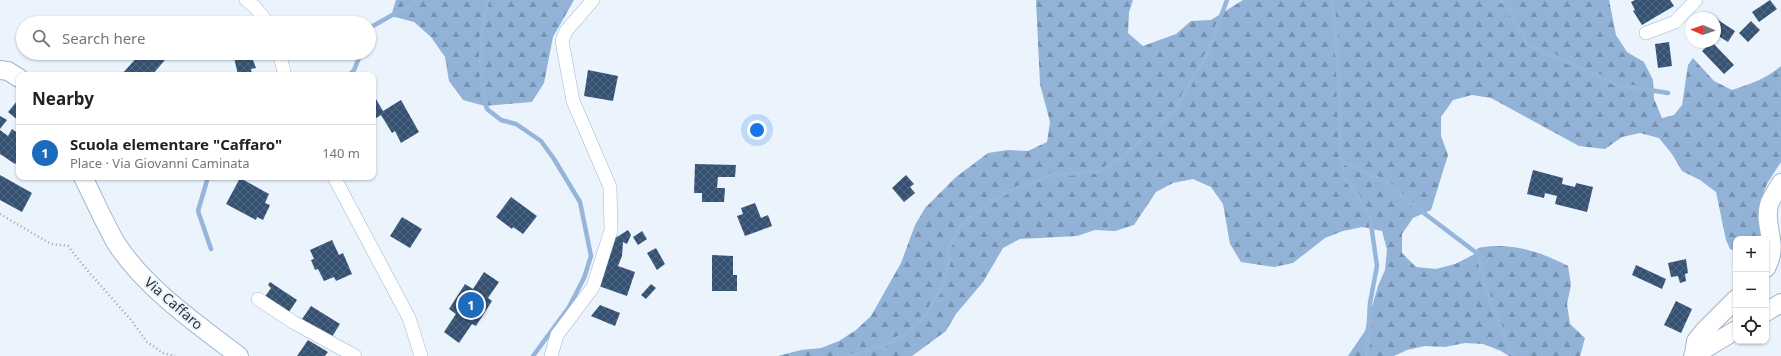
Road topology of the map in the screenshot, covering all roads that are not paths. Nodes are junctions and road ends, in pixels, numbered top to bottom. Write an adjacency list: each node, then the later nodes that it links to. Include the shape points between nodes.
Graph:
1 (246, 0): 4 (street)
2 (593, 0): 22 (street, via 566,31 562,41 573,101 610,188 611,230 593,287 557,335)
3 (1696, 0): 5 (street, via 1675,22)
4 (262, 16)
5 (1646, 33)
6 (281, 60): 8 (street)
7 (0, 70): 9 (street, via 8,70)
8 (284, 72)
9 (16, 76)
10 (85, 180): 19 (street, Via Caffaro, via 117,243 147,281 203,329)
11 (336, 180): 21 (street, via 408,318)
12 (1781, 183): 13 (street, via 1769,205 1769,228 1773,249)
13 (1769, 263)
14 (258, 299): 20 (street, via 293,322)
15 (1733, 302): 23 (street, via 1696,341)
16 (1781, 303): 17 (street)
17 (1769, 310)
18 (1733, 332): 23 (street)
19 (240, 356)
20 (355, 356)
21 (421, 356)
22 (551, 356)
23 (1693, 356)

